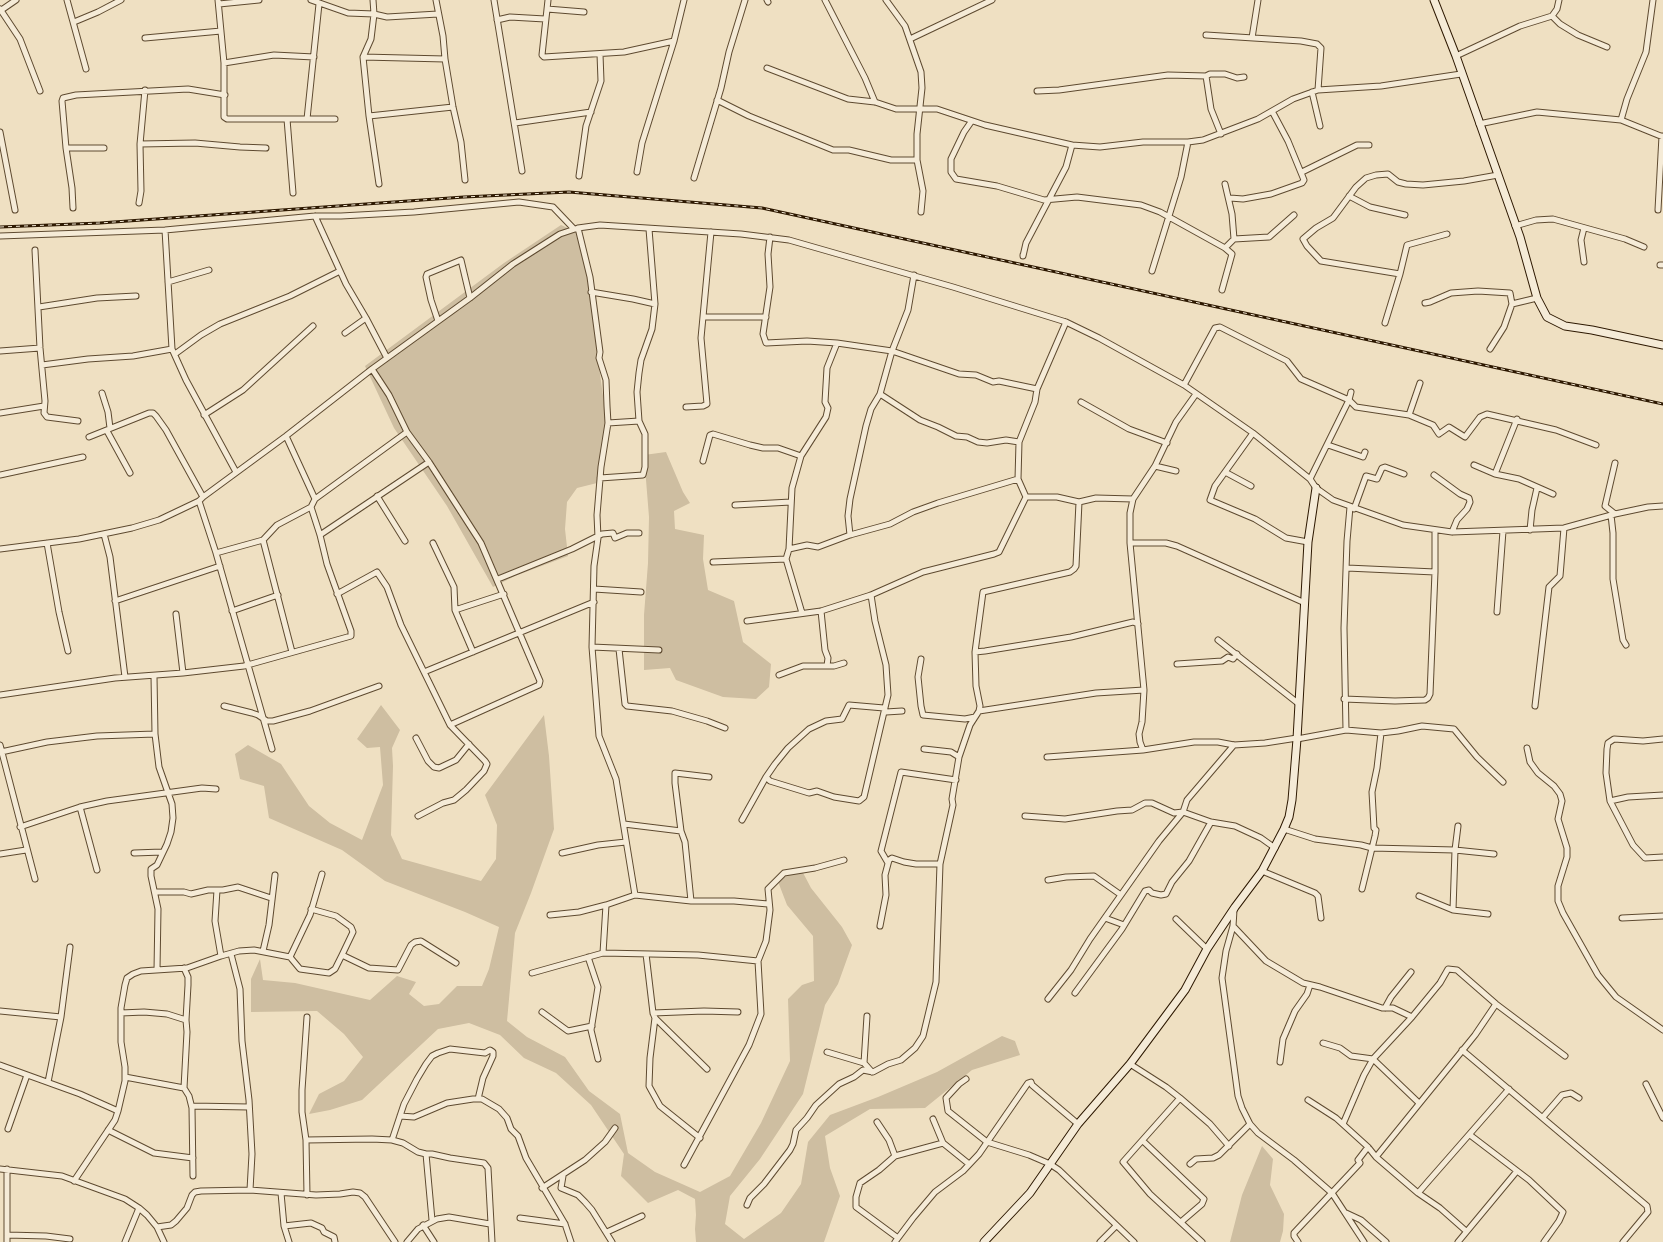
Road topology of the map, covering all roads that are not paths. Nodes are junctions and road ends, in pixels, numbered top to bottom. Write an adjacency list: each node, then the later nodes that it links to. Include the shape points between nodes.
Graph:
1 (16, 0): 23 (street)
2 (67, 0): 30 (street)
3 (121, 0): 30 (street)
4 (259, 0): 20 (street)
5 (311, 0): 21 (street)
6 (373, 0): 25 (street)
7 (436, 0): 26 (street)
8 (494, 0): 28 (street)
9 (548, 0): 22 (street)
10 (684, 0): 36 (street)
11 (745, 0): 55 (street)
12 (825, 0): 56 (street)
13 (886, 0): 35 (street, via 905,26)
14 (992, 0): 35 (street)
15 (1258, 0): 34 (street)
16 (1434, 0): 39 (main road)
17 (1559, 0): 27 (street)
18 (1649, 0): 19 (street)
19 (1653, 0): 65 (street, via 1646,52)
20 (219, 4): 31 (street)
21 (319, 4): 25 (street, via 348,13); 40 (street)
22 (547, 9): 24 (street); 29 (street)
23 (0, 10): 51 (street, via 20,39)
24 (584, 12)
25 (374, 14): 26 (street, via 387,17); 41 (street, via 371,39)
26 (438, 14): 42 (street)
27 (1552, 16): 37 (street, via 1578,35); 39 (street, via 1520,26)
28 (497, 20): 29 (street, via 510,17); 67 (street)
29 (545, 20): 38 (street, via 544,57)
30 (74, 22): 45 (street)
31 (221, 31): 33 (street); 43 (street)
32 (1206, 35): 34 (street)
33 (145, 38)
34 (1252, 38): 50 (street, via 1317,44 1321,48)
35 (910, 39): 58 (street, via 921,72)
36 (674, 41): 38 (street); 82 (street, via 642,143)
37 (1607, 47)
38 (600, 54): 60 (street, via 600,81)
39 (1456, 56): 46 (main road)
40 (314, 57): 43 (street, via 274,56); 63 (street)
41 (363, 57): 42 (street); 61 (street)
42 (445, 59): 57 (street)
43 (224, 63): 54 (street)
44 (767, 68): 56 (street, via 848,99)
45 (86, 69)
46 (1461, 74): 50 (street, via 1382,86); 68 (main road)
47 (1206, 76): 48 (street); 52 (street, via 1168,75); 71 (street)
48 (1244, 77)
49 (146, 90): 54 (street, via 188,89); 74 (street); 77 (street, via 63,98)
50 (1318, 90): 53 (street)
51 (40, 91)
52 (1037, 91)
53 (1312, 92): 59 (street); 69 (street)
54 (225, 95): 62 (street, via 227,119)
55 (717, 100): 80 (street, via 833,150 849,150 891,160); 86 (street)
56 (875, 102): 58 (street, via 896,108)
57 (453, 107): 61 (street); 87 (street)
58 (920, 108): 66 (street, via 937,109); 80 (street)
59 (1272, 111): 71 (street); 83 (street)
60 (591, 112): 67 (street); 85 (street)
61 (369, 116): 88 (street)
62 (286, 119): 63 (street); 90 (street)
63 (307, 119): 64 (street)
64 (335, 119)
65 (1621, 120): 68 (street, via 1537,112); 72 (street)
66 (971, 122): 75 (street); 93 (street, via 951,159 953,177)
67 (515, 123): 81 (street)
68 (1479, 124): 84 (main road)
69 (1320, 126)
70 (0, 132): 96 (street)
71 (1220, 134): 73 (street)
72 (1663, 136): 97 (street)
73 (1188, 142): 75 (street, via 1143,142 1100,147); 102 (street)
74 (140, 144): 79 (street, via 195,143); 94 (street)
75 (1072, 145): 93 (street, via 1066,167)
76 (1369, 145): 83 (street, via 1356,145)
77 (66, 148): 78 (street); 95 (street)
78 (104, 148)
79 (266, 148)
80 (917, 160): 98 (street, via 923,191)
81 (522, 171)
82 (637, 172)
83 (1302, 172): 92 (street, via 1302,183 1277,193)
84 (1498, 175): 91 (street, via 1423,185 1398,182 1388,174 1376,175 1366,178); 103 (main road)
85 (579, 176)
86 (694, 178)
87 (465, 180)
88 (379, 184)
89 (1225, 184): 92 (street)
90 (293, 193)
91 (1349, 196): 100 (street, via 1370,207); 121 (street, via 1333,218 1316,228 1303,239 1304,242 1321,261)
92 (1230, 198): 112 (street)
93 (1048, 201): 102 (street, via 1077,197 1131,203); 116 (street)
94 (139, 202)
95 (74, 208)
96 (15, 210)
97 (1658, 210)
98 (921, 212)
99 (1294, 215): 112 (street, via 1269,237)
100 (1405, 215)
101 (315, 216): 104 (street, via 414,212 519,202 553,207); 107 (street); 120 (street)
102 (1168, 217): 114 (street); 119 (street)
103 (1516, 226): 105 (street, via 1553,219); 128 (main road)
104 (576, 228): 106 (street, via 600,225); 125 (street); 127 (street, via 513,264)
105 (1584, 228): 113 (street); 117 (street, via 1581,240)
106 (649, 229): 108 (street); 130 (street)
107 (165, 230): 110 (street); 123 (street)
108 (711, 232): 111 (street); 133 (street)
109 (1447, 234): 121 (street, via 1407,245)
110 (0, 236)
111 (770, 237): 122 (street); 134 (street, via 770,288)
112 (1234, 239): 114 (street)
113 (1644, 247)
114 (1224, 248): 124 (street, via 1232,254)
115 (35, 250): 132 (street)
116 (1023, 255)
117 (1584, 262)
118 (209, 270): 123 (street)
119 (1152, 270)
120 (340, 271): 135 (street); 146 (street, via 290,296 220,324)
121 (1400, 274): 138 (street)
122 (914, 275): 137 (street); 147 (street, via 908,310)
123 (168, 282): 146 (street)
124 (1222, 290)
125 (591, 292): 130 (street); 168 (street, via 599,360 606,380)
126 (136, 296): 132 (street)
127 (470, 298): 136 (street); 136 (street, via 461,260 427,274)
128 (1537, 298): 131 (street); 142 (main road, via 1547,317 1565,326)
129 (1425, 303): 131 (street, via 1450,293 1478,291 1510,293)
130 (655, 304): 166 (street, via 652,329 638,373)
131 (1512, 304): 144 (street, via 1504,327)
132 (39, 307): 143 (street)
133 (704, 317): 134 (street); 161 (street, via 701,338 707,404)
134 (766, 317): 141 (street, via 763,334 766,343)
135 (366, 318): 140 (street); 148 (street)
136 (438, 322): 148 (street)
137 (1066, 322): 152 (street); 153 (street)
138 (1385, 323)
139 (313, 326): 163 (street, via 243,390)
140 (345, 333)
141 (837, 343): 147 (street); 179 (street, via 827,368 826,417)
142 (1663, 345)
143 (40, 348): 145 (street); 149 (street)
144 (1490, 349)
145 (0, 351)
146 (173, 351): 149 (street); 163 (street)
147 (892, 352): 153 (street, via 959,374); 156 (street)
148 (386, 358): 150 (street)
149 (42, 365): 160 (street)
150 (372, 369): 170 (street); 172 (street)
151 (1420, 383): 164 (street)
152 (1184, 385): 157 (street); 158 (street, via 1215,328 1220,326 1288,361 1301,379)
153 (1037, 389): 174 (street)
154 (1351, 392): 158 (street)
155 (102, 393): 169 (street, via 108,412)
156 (880, 394): 174 (street, via 920,420 956,436 988,443); 221 (street, via 871,409 850,499)
157 (1196, 394): 171 (street); 175 (street, via 1176,422)
158 (1349, 400): 164 (street, via 1356,407); 176 (street)
159 (1081, 402): 175 (street, via 1129,429)
160 (44, 406): 162 (street); 167 (street, via 47,417)
161 (686, 407)
162 (0, 413)
163 (204, 415): 187 (street)
164 (1409, 415): 165 (street, via 1433,425 1439,434 1449,427 1465,437 1480,417 1487,414)
165 (1517, 420): 177 (street); 191 (street)
166 (639, 421): 168 (street); 194 (street, via 645,434 643,475)
167 (78, 422)
168 (608, 423): 194 (street)
169 (108, 430): 173 (street); 189 (street); 204 (street, via 152,413 166,430)
170 (407, 432): 182 (street); 205 (street)
171 (1253, 433): 188 (street); 196 (street)
172 (286, 436): 187 (street); 205 (street)
173 (89, 437)
174 (1019, 442): 195 (street)
175 (1167, 442): 185 (street)
176 (1328, 445): 178 (street, via 1363,457); 196 (street)
177 (1596, 445)
178 (1365, 452)
179 (801, 456): 181 (street, via 713,434); 206 (street)
180 (83, 457): 192 (street)
181 (703, 461)
182 (429, 462): 201 (street); 237 (street, via 481,543)
183 (1615, 463): 212 (street, via 1605,506)
184 (1474, 465): 191 (street)
185 (1155, 466): 186 (street); 203 (street)
186 (1176, 471)
187 (236, 472): 204 (street)
188 (1225, 472): 197 (street); 225 (street, via 1210,500 1255,519 1286,538)
189 (130, 473)
190 (1404, 474): 211 (street, via 1385,467 1377,479 1366,476)
191 (1495, 474): 199 (street, via 1518,479)
192 (0, 475)
193 (1434, 475): 218 (street, via 1469,498 1467,509 1456,520)
194 (600, 478): 222 (street)
195 (1018, 479): 202 (street); 221 (street, via 938,502 890,524)
196 (1310, 479): 198 (street)
197 (1251, 486)
198 (1316, 488): 211 (street); 225 (main road)
199 (1537, 488): 200 (street); 215 (street)
200 (1553, 494)
201 (377, 496): 220 (street); 224 (street)
202 (1026, 497): 207 (street, via 1057,497); 243 (street, via 999,552 923,572)
203 (1133, 498): 207 (street, via 1096,498); 228 (street)
204 (201, 499): 219 (street, via 151,523); 231 (street)
205 (315, 499): 210 (street)
206 (791, 502): 208 (street); 230 (street)
207 (1079, 502): 264 (street, via 1074,569 983,592)
208 (735, 505)
209 (1663, 506): 212 (street)
210 (311, 507): 220 (street); 223 (street, via 277,525)
211 (1352, 508): 216 (street, via 1402,525); 235 (street)
212 (1613, 515): 213 (street); 257 (street, via 1613,579 1622,640)
213 (1564, 528): 215 (street); 282 (street, via 1560,576 1549,587)
214 (1503, 530): 215 (street); 218 (street); 250 (street)
215 (1530, 530)
216 (1435, 531): 218 (street); 236 (street)
217 (639, 532): 222 (street, via 615,538 613,533)
218 (1452, 532)
219 (104, 534): 226 (street); 244 (street)
220 (320, 535): 240 (street)
221 (850, 535): 230 (street, via 818,547 807,544)
222 (598, 537): 237 (street); 238 (street)
223 (263, 540): 231 (street); 242 (street)
224 (405, 540)
225 (1308, 542): 246 (main road)
226 (47, 543): 229 (street); 261 (street)
227 (433, 543): 247 (street, via 454,587)
228 (1130, 543): 246 (street, via 1177,546); 254 (street)
229 (0, 549)
230 (789, 549): 232 (street)
231 (216, 553): 234 (street)
232 (786, 559): 233 (street); 251 (street)
233 (712, 562)
234 (220, 566): 244 (street); 248 (street)
235 (1347, 568): 236 (street); 279 (street)
236 (1435, 572): 279 (street, via 1428,698 1395,702)
237 (498, 578): 241 (street)
238 (594, 589): 239 (street); 245 (street)
239 (641, 592)
240 (337, 594): 262 (street, via 351,636); 271 (street, via 377,572 387,587)
241 (504, 594): 247 (street); 255 (street)
242 (278, 595): 248 (street); 262 (street)
243 (870, 595): 249 (street); 283 (street, via 886,665 888,695)
244 (115, 601): 275 (street)
245 (594, 602): 255 (street); 258 (street)
246 (1306, 603): 280 (main road)
247 (455, 610): 263 (street)
248 (232, 611): 269 (street)
249 (821, 611): 251 (street); 270 (street)
250 (1497, 612)
251 (802, 613): 253 (street)
252 (176, 614): 272 (street)
253 (747, 621)
254 (1138, 624): 264 (street, via 1133,622 1071,637); 277 (street)
255 (519, 633): 263 (street); 288 (street, via 540,683)
256 (1218, 640): 265 (street)
257 (1626, 645)
258 (592, 647): 259 (street); 320 (street, via 599,736 616,779)
259 (619, 649): 260 (street); 289 (street, via 627,706 672,711)
260 (659, 650)
261 (68, 651)
262 (292, 652): 269 (street)
263 (473, 652): 271 (street)
264 (975, 652): 285 (street)
265 (1237, 654): 268 (street, via 1233,659 1222,661); 280 (street)
266 (921, 659): 287 (street, via 918,677 923,715)
267 (844, 663): 270 (street)
268 (1177, 664)
269 (247, 665): 272 (street); 286 (street)
270 (827, 666): 273 (street, via 803,666)
271 (424, 672): 288 (street)
272 (183, 674): 274 (street)
273 (779, 675)
274 (154, 676): 275 (street); 292 (street)
275 (125, 677): 278 (street)
276 (379, 686): 286 (street, via 273,721)
277 (1144, 690): 285 (street, via 1096,693); 302 (street, via 1139,734)
278 (0, 695)
279 (1344, 699): 290 (street)
280 (1299, 704): 294 (main road)
281 (224, 706): 286 (street)
282 (1535, 706)
283 (884, 708): 284 (street, via 886,712); 307 (street, via 849,705 842,719 826,721 809,730 788,748); 307 (street, via 864,797 859,801 817,791 797,790)
284 (902, 711)
285 (979, 711): 287 (street)
286 (262, 717): 300 (street)
287 (975, 718): 304 (street)
288 (450, 725): 296 (street)
289 (725, 728)
290 (1346, 730): 291 (street); 294 (street)
291 (1381, 733): 309 (street, via 1422,726 1454,729); 327 (street, via 1372,792 1376,830)
292 (155, 734): 303 (street, via 97,736); 311 (street)
293 (416, 738): 296 (street, via 434,768 456,760)
294 (1297, 738): 298 (street); 323 (main road, via 1292,800)
295 (1663, 739): 313 (street, via 1614,740 1608,743 1606,773)
296 (469, 744): 316 (street, via 486,761 484,771 454,800)
297 (0, 745): 303 (street)
298 (1234, 745): 302 (street, via 1194,742); 315 (street, via 1187,800)
299 (1527, 748): 400 (street, via 1530,762 1554,786 1562,801 1558,819 1567,848 1558,886 1558,901 1563,913 1598,975 1616,997)
300 (272, 749)
301 (924, 749): 304 (street, via 951,752)
302 (1143, 750): 305 (street)
303 (1, 752): 322 (street)
304 (960, 757): 308 (street)
305 (1047, 757)
306 (709, 777): 324 (street, via 676,773)
307 (766, 777): 318 (street)
308 (956, 780): 337 (street, via 901,772 881,851); 338 (street)
309 (1503, 782)
310 (216, 790): 311 (street, via 202,788)
311 (168, 793): 314 (street); 331 (street, via 172,811 171,832)
312 (1663, 795): 313 (street)
313 (1610, 801): 335 (street, via 1639,853 1645,858)
314 (80, 807): 322 (street); 339 (street)
315 (1183, 812): 317 (street, via 1174,813 1145,803 1132,810 1065,819); 319 (street); 348 (street)
316 (418, 816)
317 (1025, 816)
318 (742, 820)
319 (1211, 822): 326 (street, via 1235,826); 365 (street, via 1166,894 1145,891)
320 (624, 824): 324 (street); 325 (street)
321 (1458, 826): 329 (street)
322 (20, 827): 328 (street)
323 (1284, 829): 326 (main road); 327 (street, via 1315,839)
324 (681, 831): 352 (street)
325 (626, 842): 333 (street); 349 (street)
326 (1275, 848): 340 (main road)
327 (1372, 848): 329 (street); 345 (street)
328 (26, 850): 332 (street); 343 (street)
329 (1455, 850): 334 (street); 357 (street)
330 (134, 852): 331 (street)
331 (162, 852): 347 (street, via 157,865 151,869)
332 (0, 854)
333 (562, 854)
334 (1494, 854)
335 (1663, 857)
336 (844, 860): 353 (street, via 784,872 768,889)
337 (888, 863): 338 (street, via 892,858 916,864); 366 (street)
338 (940, 864): 412 (street, via 936,982 923,1036 901,1060)
339 (97, 870)
340 (1262, 871): 355 (main road); 362 (street, via 1315,893)
341 (322, 874): 356 (street)
342 (274, 875): 351 (street)
343 (34, 879)
344 (1048, 880): 348 (street, via 1094,876)
345 (1362, 889)
346 (217, 890): 347 (street, via 191,894); 351 (street, via 238,887); 375 (street, via 215,921)
347 (155, 892): 381 (street, via 158,909)
348 (1121, 894): 361 (street)
349 (635, 895): 352 (street); 354 (street)
350 (1419, 896): 357 (street)
351 (271, 898): 370 (street)
352 (691, 901): 353 (street)
353 (768, 904): 378 (street, via 766,941)
354 (606, 905): 359 (street); 371 (street)
355 (1235, 907): 367 (street); 369 (main road)
356 (312, 909): 374 (street, via 336,916 351,927 353,932); 376 (street)
357 (1453, 910): 358 (street)
358 (1488, 914)
359 (550, 915)
360 (1663, 916): 363 (street)
361 (1105, 918): 365 (street); 386 (street)
362 (1321, 918)
363 (1622, 918)
364 (1176, 919): 369 (street)
365 (1124, 925): 385 (street)
366 (880, 926)
367 (1234, 926): 384 (street, via 1266,961); 434 (street, via 1222,978 1238,1096)
368 (70, 947): 395 (street)
369 (1207, 949): 409 (main road, via 1185,990)
370 (263, 951): 372 (street); 376 (street)
371 (603, 953): 373 (street); 377 (street)
372 (231, 954): 375 (street); 426 (street, via 240,989)
373 (646, 954): 378 (street, via 698,954); 393 (street)
374 (342, 955): 376 (street, via 335,969 329,973 300,969); 379 (street, via 369,968 398,970 410,945 421,941)
375 (221, 956): 380 (street)
376 (290, 957)
377 (588, 957): 383 (street); 399 (street, via 598,987)
378 (758, 961): 440 (street, via 761,1014 749,1045)
379 (456, 963)
380 (184, 968): 381 (street); 398 (street, via 188,977)
381 (157, 970): 392 (street, via 141,971 127,978)
382 (1411, 972): 388 (street)
383 (532, 973)
384 (1310, 985): 388 (street); 407 (street, via 1283,1039)
385 (1075, 993)
386 (1048, 999)
387 (1496, 1004): 397 (street, via 1457,970 1448,969); 402 (street); 404 (street)
388 (1385, 1008): 397 (street, via 1393,1008)
389 (0, 1011): 395 (street)
390 (542, 1012): 399 (street, via 568,1031)
391 (738, 1012): 393 (street, via 704,1011)
392 (121, 1013): 398 (street, via 167,1014); 414 (street)
393 (654, 1016): 411 (street); 440 (street, via 649,1086 660,1106)
394 (867, 1016): 408 (street)
395 (61, 1017): 416 (street)
396 (307, 1017): 441 (street, via 302,1090)
397 (1412, 1017): 406 (street)
398 (186, 1020): 418 (street)
399 (592, 1026): 405 (street)
400 (1663, 1030)
401 (1324, 1043): 406 (street, via 1351,1056)
402 (1462, 1050): 419 (street); 424 (street)
403 (827, 1052): 408 (street)
404 (1565, 1056)
405 (598, 1059)
406 (1373, 1060): 424 (street); 435 (street)
407 (1280, 1062)
408 (864, 1063): 412 (street)
409 (1130, 1064): 421 (street); 433 (main road)
410 (0, 1065): 413 (street)
411 (708, 1068)
412 (873, 1072): 468 (street, via 863,1070 839,1084 816,1104 796,1130 790,1150)
413 (28, 1075): 416 (street); 437 (street)
414 (125, 1077): 418 (street); 427 (street)
415 (966, 1079): 444 (street, via 946,1098 948,1111)
416 (48, 1082): 427 (street)
417 (1646, 1084): 430 (street)
418 (184, 1088): 425 (street)
419 (1509, 1089): 429 (street); 439 (street)
420 (478, 1098): 428 (street, via 447,1103 414,1117); 428 (street, via 493,1052 450,1049 432,1056 426,1064); 462 (street, via 492,1104 507,1118)
421 (1180, 1098): 443 (street); 446 (street)
422 (1579, 1098): 429 (street, via 1571,1093 1562,1095)
423 (1308, 1100): 435 (street)
424 (1419, 1103): 450 (street)
425 (192, 1106): 426 (street); 451 (street)
426 (249, 1107): 463 (street)
427 (118, 1111): 438 (street)
428 (400, 1116): 442 (street)
429 (1543, 1118): 506 (street, via 1648,1206 1648,1212)
430 (1663, 1118)
431 (933, 1120): 445 (street)
432 (877, 1122): 449 (street)
433 (1078, 1124): 444 (street, via 1031,1082); 453 (main road)
434 (1250, 1124): 446 (street); 465 (street)
435 (1343, 1124): 447 (street)
436 (615, 1128): 460 (street, via 585,1160)
437 (8, 1129)
438 (108, 1130): 451 (street, via 154,1152); 461 (street)
439 (1470, 1135): 458 (street); 466 (street)
440 (700, 1138): 455 (street)
441 (306, 1140): 442 (street); 467 (street)
442 (392, 1140): 448 (street)
443 (1143, 1141): 474 (street, via 1123,1162 1150,1194); 474 (street, via 1204,1199)
444 (987, 1142): 452 (street); 453 (street)
445 (943, 1144): 449 (street); 452 (street)
446 (1229, 1146): 454 (street, via 1213,1158 1196,1159)
447 (1368, 1147): 450 (street); 465 (street, via 1358,1160 1360,1163)
448 (426, 1154): 473 (street); 475 (street, via 486,1165)
449 (895, 1156): 485 (street, via 860,1183 856,1207)
450 (1376, 1157): 466 (street)
451 (193, 1158): 459 (street)
452 (969, 1164): 485 (street, via 935,1192)
453 (1050, 1164): 479 (street); 497 (main road, via 1030,1193)
454 (1190, 1164)
455 (684, 1166)
456 (0, 1169): 457 (street)
457 (7, 1169): 461 (street, via 62,1176); 483 (street)
458 (1517, 1171): 481 (street); 505 (street, via 1563,1212)
459 (193, 1176)
460 (563, 1176): 462 (street); 482 (street, via 561,1188 578,1195)
461 (74, 1181): 469 (street, via 125,1199)
462 (542, 1188): 476 (street)
463 (250, 1190): 464 (street); 480 (street, via 195,1192 176,1221)
464 (281, 1193): 467 (street); 478 (street)
465 (1332, 1193): 470 (street); 501 (street, via 1294,1233)
466 (1418, 1193): 481 (street)
467 (307, 1195): 491 (street, via 360,1193)
468 (747, 1205)
469 (139, 1208): 480 (street); 487 (street)
470 (1346, 1213): 502 (street); 503 (street, via 1361,1220)
471 (642, 1216): 482 (street)
472 (520, 1218): 476 (street)
473 (432, 1220): 475 (street, via 449,1217); 477 (street)
474 (1181, 1222): 500 (street)
475 (490, 1224): 494 (street)
476 (565, 1224): 495 (street)
477 (424, 1225): 492 (street); 493 (street)
478 (284, 1226): 489 (street); 490 (street, via 311,1223 334,1237)
479 (1116, 1226): 498 (street); 499 (street)
480 (156, 1227): 488 (street)
481 (1466, 1231): 504 (street)
482 (607, 1232): 496 (street)
483 (7, 1235): 484 (street); 486 (street)
484 (70, 1239)
485 (897, 1240)
486 (7, 1242)
487 (125, 1242)
488 (164, 1242)
489 (289, 1242)
490 (335, 1242)
491 (395, 1242)
492 (407, 1242)
493 (434, 1242)
494 (492, 1242)
495 (571, 1242)
496 (612, 1242)
497 (984, 1242)
498 (1100, 1242)
499 (1134, 1242)
500 (1202, 1242)
501 (1298, 1242)
502 (1364, 1242)
503 (1386, 1242)
504 (1458, 1242)
505 (1544, 1242)
506 (1623, 1242)

